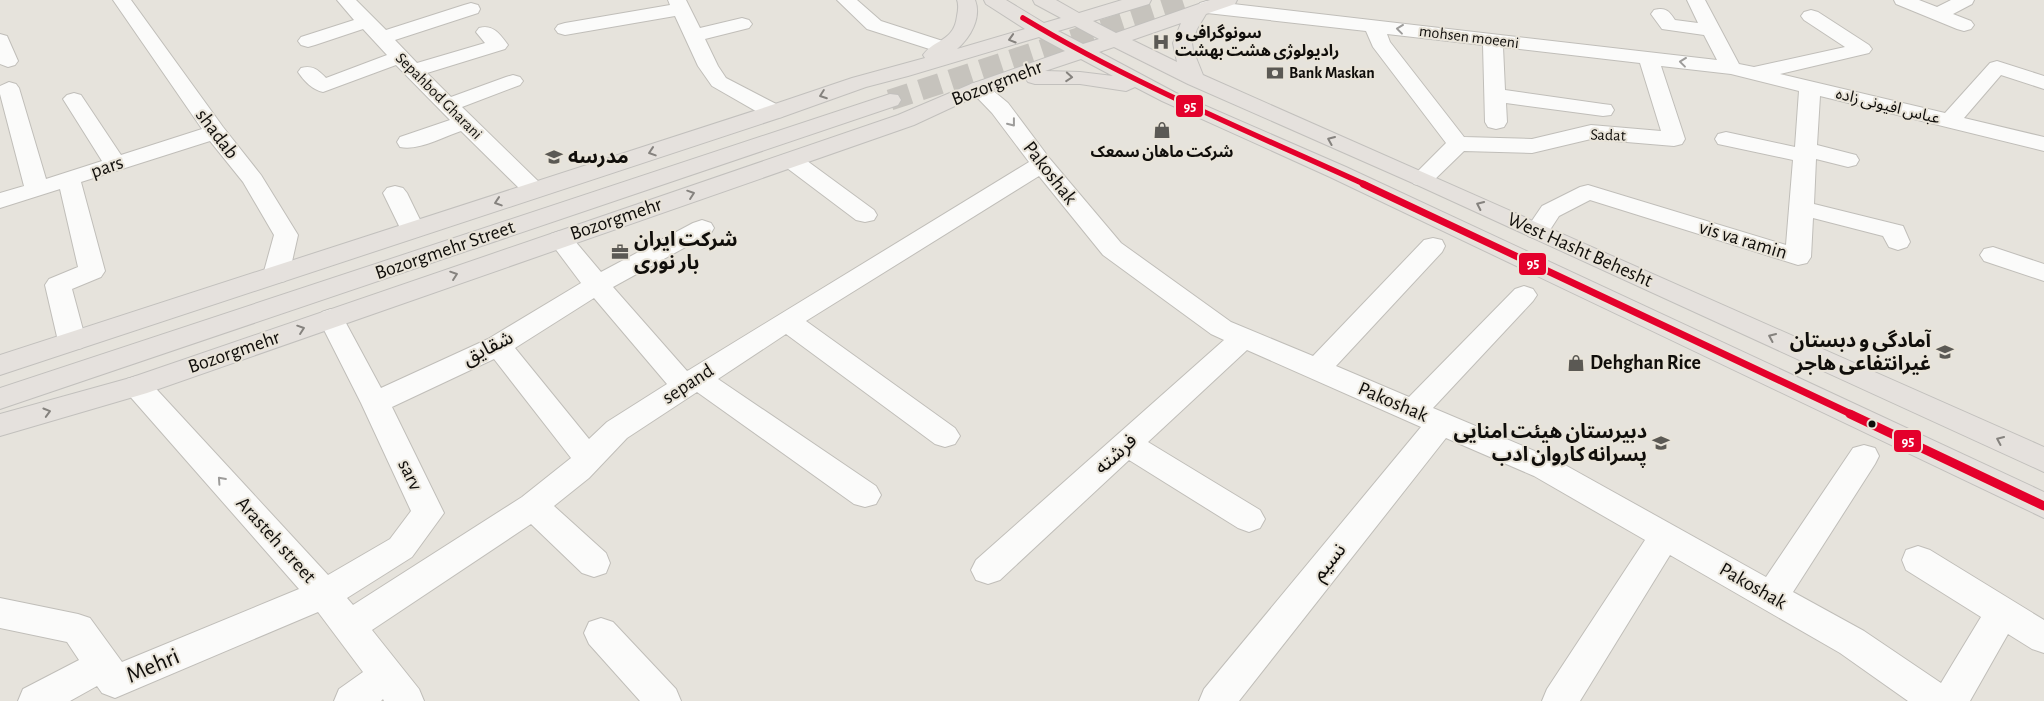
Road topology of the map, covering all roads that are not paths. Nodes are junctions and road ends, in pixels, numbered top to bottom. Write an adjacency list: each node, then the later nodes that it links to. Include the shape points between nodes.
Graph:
1 (122, 0): 60 (street, shadab)
2 (346, 0): 18 (street, Sepahbod Gharani)
3 (846, 0): 32 (street, via 874,25)
4 (966, 0): 32 (main road, via 966,23 962,34)
5 (993, 0): 23 (main road, West Hasht Behesht)
6 (1042, 0): 17 (main road, West Hasht Behesht)
7 (1137, 0): 17 (main road, Bozorgmehr)
8 (1696, 0): 24 (street)
9 (1903, 0): 15 (street)
10 (1965, 0): 15 (street)
11 (681, 3): 22 (street); 26 (street)
12 (1212, 5): 20 (street, mohsen moeeni); 30 (main road, Bozorgmehr); 42 (main road, via 1183,34 1183,54)
13 (471, 9): 27 (street)
14 (1661, 14): 24 (street, via 1669,25)
15 (1937, 15): 21 (street)
16 (1811, 16): 40 (street, via 1862,49)
17 (1077, 20): 23 (main road, Bozorgmehr); 30 (main road, West Hasht Behesht)
18 (366, 22): 27 (street, Sepahbod Gharani); 31 (street)
19 (742, 24): 26 (street)
20 (1374, 25): 28 (street, mohsen moeeni, one-way to 20); 63 (street, via 1380,43)
21 (1964, 25)
22 (565, 29)
23 (1041, 30): 33 (main road, West Hasht Behesht); 39 (main road, Bozorgmehr, one-way to 39)
24 (1712, 30): 37 (street)
25 (486, 32): 36 (street, via 498,45)
26 (695, 35): 54 (street, via 708,66 719,82)
27 (382, 38): 36 (street, Sepahbod Gharani)
28 (1493, 39): 34 (street, mohsen moeeni); 49 (street)
29 (0, 40): 35 (street)
30 (1115, 40): 33 (main road, Bozorgmehr); 42 (main road, West Hasht Behesht)
31 (308, 41)
32 (945, 48): 39 (main road)
33 (1082, 52): 41 (main road, Bozorgmehr); 50 (main road, West Hasht Behesht)
34 (1648, 58): 37 (street, mohsen moeeni, one-way to 34); 63 (street, Sadat, via 1674,139 1591,132 1532,146)
35 (8, 61)
36 (406, 64): 38 (street, via 323,86); 52 (street, Sepahbod Gharani)
37 (1731, 68): 40 (street, عباس افیونی زاده)
38 (308, 72)
39 (901, 72): 44 (main road, Bozorgmehr)
40 (1754, 74): 46 (street, عباس افیونی زاده)
41 (1003, 79): 48 (main road, Bozorgmehr); 50 (main road, one-way to 50, via 1063,76 1102,79)
42 (1196, 80): 70 (main road, West Hasht Behesht, one-way to 42)
43 (513, 81): 52 (street)
44 (859, 82): 54 (main road, Bozorgmehr, one-way to 54); 56 (main road, via 901,88 913,103 912,112)
45 (2044, 83): 57 (street, via 1997,67)
46 (1810, 87): 57 (street, عباس افیونی زاده); 65 (street, vis va ramin)
47 (9, 88): 55 (street)
48 (978, 88): 56 (main road, Bozorgmehr); 69 (street, Pakoshak, one-way to 69, via 1000,108)
49 (1494, 95): 53 (street); 59 (street)
50 (1169, 97): 110 (main road, West Hasht Behesht, via 1347,176)
51 (74, 99): 68 (street)
52 (448, 105): 58 (street, Sepahbod Gharani)
53 (1603, 110)
54 (774, 112): 73 (main road, Bozorgmehr, one-way to 73)
55 (8, 120): 72 (street)
56 (906, 120): 66 (main road, Bozorgmehr)
57 (1950, 121): 64 (street, عباس افیونی زاده)
58 (465, 122): 62 (street); 73 (street, Sepahbod Gharani)
59 (1496, 122)
60 (214, 132): 68 (street, pars); 86 (street, shadab, via 253,180 286,235)
61 (1726, 139): 65 (street)
62 (408, 142)
63 (1458, 144): 70 (street)
64 (2044, 144)
65 (1805, 152): 67 (street); 76 (street, vis va ramin)
66 (790, 160): 77 (street); 82 (main road, Bozorgmehr, one-way to 66)
67 (1848, 160)
68 (115, 164): 71 (street, pars)
69 (1042, 164): 90 (street, sepand); 91 (street, Pakoshak, via 1112,249 1221,328)
70 (1422, 179): 80 (main road, West Hasht Behesht, one-way to 70)
71 (69, 180): 72 (street, pars); 92 (street, via 92,271 58,285)
72 (37, 189): 75 (street, pars)
73 (534, 190): 79 (main road, Bozorgmehr, one-way to 79)
74 (395, 193): 79 (street)
75 (0, 201)
76 (1801, 208): 80 (street, vis va ramin, via 1798,257 1588,192 1550,211); 81 (street, via 1851,227)
77 (865, 215)
78 (702, 228): 87 (street, شقایق)
79 (412, 230): 86 (main road, Bozorgmehr)
80 (1537, 231): 107 (main road, West Hasht Behesht, one-way to 80)
81 (1896, 236)
82 (560, 238): 87 (street); 89 (main road, Bozorgmehr, one-way to 82)
83 (1433, 246): 95 (street)
84 (1993, 256): 85 (street)
85 (2044, 273)
86 (276, 275): 92 (main road, Bozorgmehr)
87 (596, 285): 93 (street, شقایق); 96 (street)
88 (1524, 296): 101 (street, نسیم)
89 (331, 318): 98 (main road, Bozorgmehr, one-way to 89); 100 (street, sarv)
90 (787, 321): 96 (street, sepand); 103 (street)
91 (1244, 338): 95 (street, Pakoshak); 104 (street, فرشته)
92 (72, 341): 94 (main road, Bozorgmehr)
93 (498, 346): 100 (street, شقایق); 106 (street)
94 (0, 365)
95 (1317, 369): 101 (street, Pakoshak)
96 (690, 382): 106 (street, sepand, via 617,430); 108 (street)
97 (0, 384): 99 (main road, Bozorgmehr Street, via 887,97)
98 (137, 386): 102 (main road, Bozorgmehr, one-way to 98); 116 (street, Arasteh street, one-way to 98)
99 (0, 399)
100 (375, 403): 116 (street, sarv, via 428,513 401,548)
101 (1427, 417): 112 (street, Pakoshak, via 1545,468); 128 (street, نسیم)
102 (0, 426)
103 (945, 436)
104 (1127, 444): 111 (street); 115 (street, فرشته)
105 (1864, 456): 117 (street)
106 (588, 459): 109 (street, sepand)
107 (2044, 460)
108 (865, 495)
109 (533, 506): 114 (street); 120 (street, sepand)
110 (2044, 506)
111 (1248, 519)
112 (1665, 536): 117 (street, Pakoshak); 129 (street)
113 (1918, 560): 119 (street)
114 (594, 563)
115 (988, 570)
116 (324, 594): 120 (street, Arasteh street); 123 (street, Mehri, via 115,682)
117 (1772, 596): 130 (street, Pakoshak, via 1852,642)
118 (0, 613): 123 (street, Mehri, via 78,629)
119 (2002, 613): 122 (street); 131 (street)
120 (349, 626): 124 (street, Arasteh street)
121 (601, 633): 127 (street)
122 (2044, 638)
123 (102, 665): 125 (street)
124 (397, 688): 126 (street)
125 (36, 701)
126 (352, 701)
127 (664, 701)
128 (1217, 701)
129 (1560, 701)
130 (1937, 701)
131 (1950, 701)

